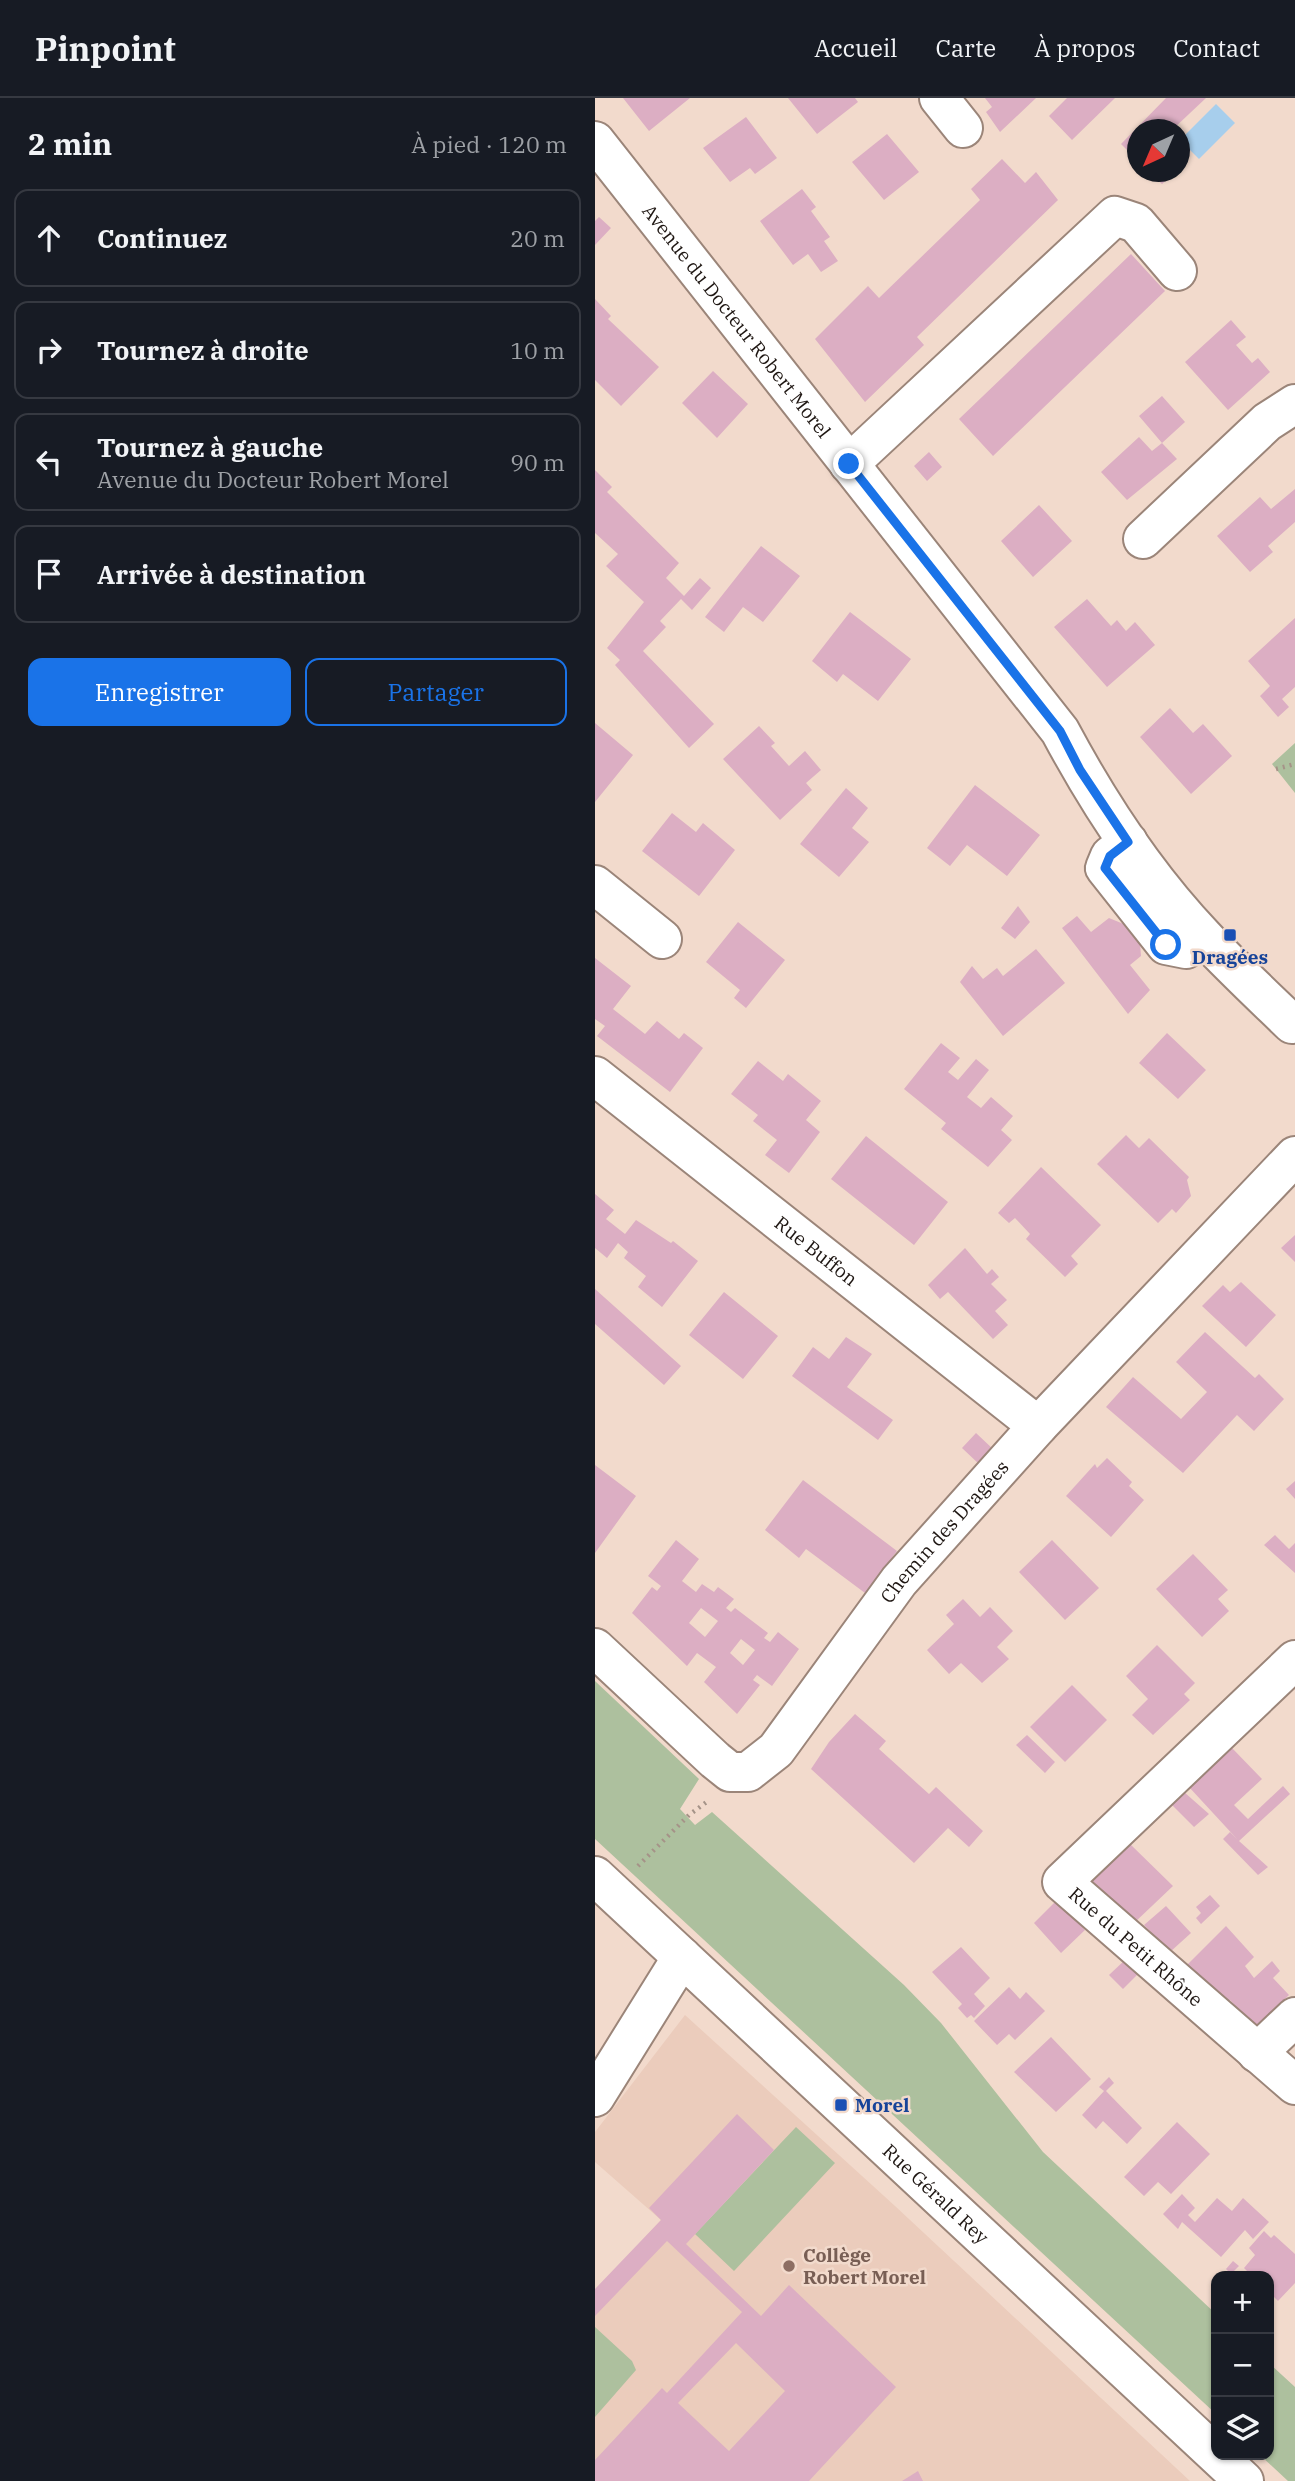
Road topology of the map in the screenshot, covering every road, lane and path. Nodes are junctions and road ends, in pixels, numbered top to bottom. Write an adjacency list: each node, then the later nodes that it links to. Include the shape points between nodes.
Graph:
1 (939, 98): 2 (street)
2 (963, 128)
3 (595, 141): 6 (street, Avenue du Docteur Robert Morel)
4 (1177, 271): 6 (street, via 1136,223 1115,216)
5 (1295, 404): 7 (street, via 1267,422)
6 (849, 464): 8 (street, Avenue du Docteur Robert Morel)
7 (1143, 539)
8 (1060, 731): 13 (street, Avenue du Docteur Robert Morel, via 1094,758); 13 (street, Avenue du Docteur Robert Morel, via 1128,842 1202,936)
9 (1295, 764): 10 (path)
10 (1276, 769)
11 (595, 885): 12 (street)
12 (661, 939)
13 (1294, 1025)
14 (595, 1076): 16 (street, Rue Buffon)
15 (1295, 1156): 16 (street, Chemin des Dragées)
16 (1038, 1426): 19 (street, Chemin des Dragées, via 899,1581 776,1750 748,1772)
17 (595, 1648): 19 (street)
18 (1295, 1660): 24 (street, Rue du Petit Rhône, via 1062,1882)
19 (730, 1772): 20 (path, via 709,1800)
20 (632, 1871)
21 (595, 1877): 22 (street, Rue Gérald Rey)
22 (682, 1957): 26 (street); 27 (street, Rue Gérald Rey)
23 (1295, 2018): 24 (street)
24 (1257, 2053): 25 (street, Rue du Petit Rhône)
25 (1295, 2085)
26 (595, 2097)
27 (1244, 2481)

